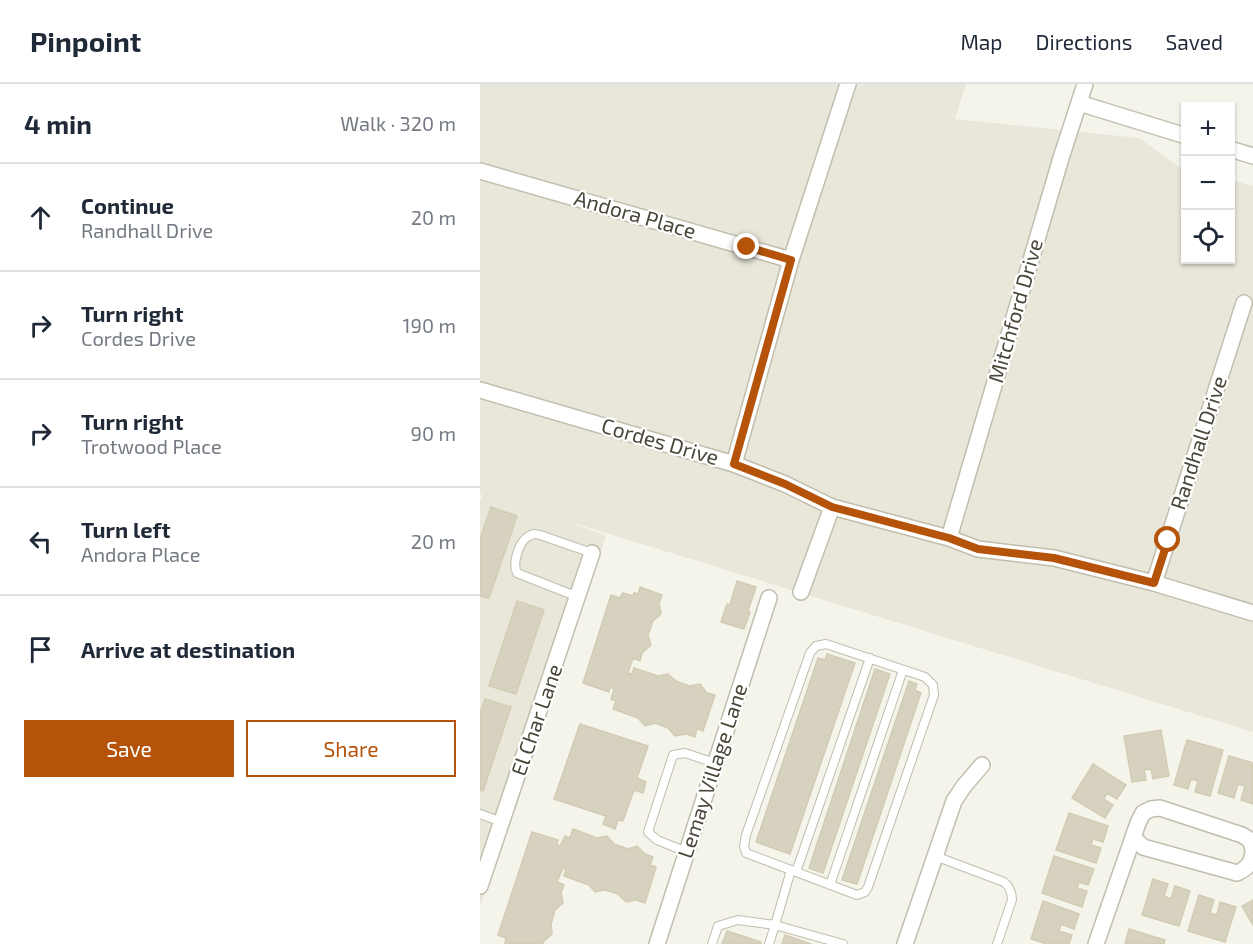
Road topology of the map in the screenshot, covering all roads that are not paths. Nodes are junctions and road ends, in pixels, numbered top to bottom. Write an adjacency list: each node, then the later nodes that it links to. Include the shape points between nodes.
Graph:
1 (848, 84): 8 (street)
2 (1085, 84): 3 (street, Mitchford Drive)
3 (1078, 103): 4 (street); 13 (street, Mitchford Drive)
4 (1181, 135)
5 (1235, 151): 6 (street)
6 (1253, 156)
7 (480, 171): 8 (street, Andora Place)
8 (791, 260): 11 (street)
9 (1244, 303): 15 (street, Randhall Drive)
10 (480, 390): 11 (street, Cordes Drive)
11 (734, 464): 12 (street, Cordes Drive)
12 (832, 507): 13 (street, Cordes Drive); 16 (street)
13 (949, 538): 15 (street, Cordes Drive, via 978,549 1054,558)
14 (592, 553): 17 (street, El Char Lane); 17 (lane, via 532,534 515,558 517,573)
15 (1154, 583): 19 (street, Cordes Drive)
16 (801, 592)
17 (578, 597): 25 (street, El Char Lane)
18 (769, 598): 22 (street, Lemay Village Lane)
19 (1253, 613)
20 (870, 658): 21 (lane); 30 (lane); 30 (lane, via 826,644 816,646 810,653 744,846 747,852)
21 (903, 670): 31 (lane); 31 (lane, via 925,677 933,685 934,695 868,887 857,895)
22 (716, 763): 28 (street, Lemay Village Lane); 28 (lane, via 686,753 673,754 648,832 657,840)
23 (982, 765): 29 (street, via 954,801)
24 (480, 814): 25 (lane)
25 (502, 822): 32 (street, El Char Lane)
26 (1133, 837): 27 (street, via 1143,847 1236,873 1246,868); 27 (street, via 1143,813 1160,808 1242,835 1250,840); 41 (street)
27 (1253, 851)
28 (687, 852): 35 (street, Lemay Village Lane)
29 (935, 855): 39 (street); 40 (lane, via 1008,885 1012,900)
30 (794, 871): 31 (lane); 33 (lane)
31 (830, 885)
32 (480, 886)
33 (775, 925): 34 (lane); 36 (lane, via 738,920 718,926); 37 (lane)
34 (827, 942): 38 (lane)
35 (657, 944)
36 (712, 944)
37 (769, 944)
38 (843, 944)
39 (905, 944)
40 (997, 944)
41 (1096, 944)

